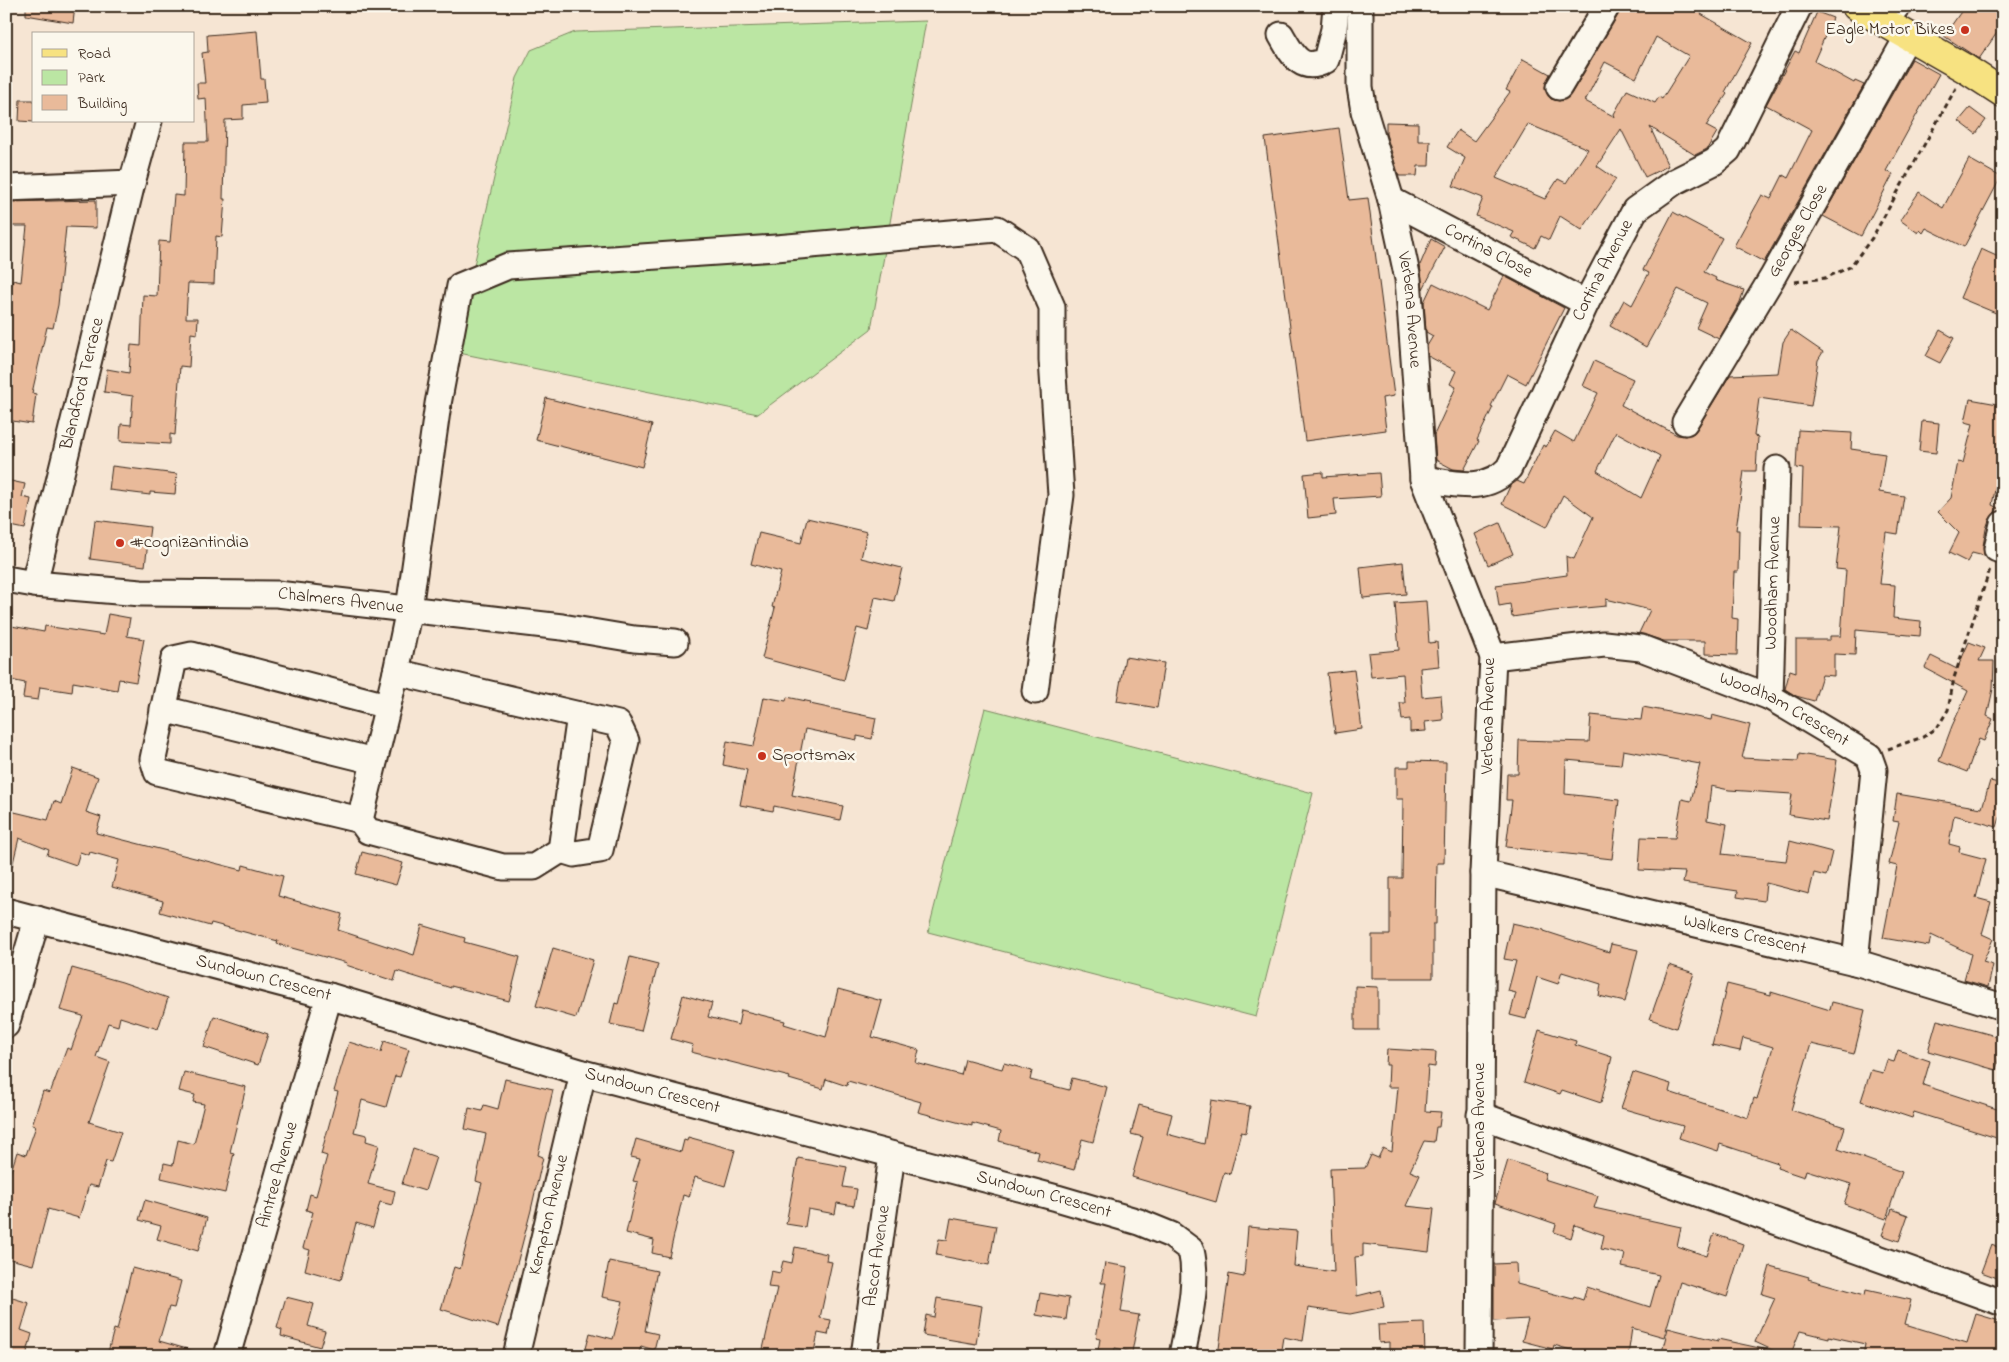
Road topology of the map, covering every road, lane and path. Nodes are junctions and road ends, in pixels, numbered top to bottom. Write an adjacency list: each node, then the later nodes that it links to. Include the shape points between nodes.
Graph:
1 (1336, 6): 7 (street, via 1326,60 1309,66 1293,57)
2 (1360, 6): 15 (street, Verbena Avenue, via 1360,87)
3 (1607, 6): 10 (street)
4 (1799, 6): 17 (street, Cortina Avenue, via 1728,150 1714,162 1674,182 1636,210)
5 (1856, 6): 6 (main road)
6 (1891, 14): 8 (main road)
7 (1281, 35)
8 (1908, 36): 9 (main road); 16 (street, Georges Close)
9 (1966, 69): 11 (main road); 16 (path, via 1872,238 1850,267 1825,278 1792,282)
10 (1559, 87)
11 (2003, 93)
12 (149, 122): 13 (street, Blandford Terrace)
13 (132, 183): 14 (street); 24 (street, Blandford Terrace)
14 (6, 188)
15 (1391, 200): 17 (street, Cortina Close); 20 (street, Verbena Avenue, via 1408,279)
16 (1772, 278): 18 (street, Georges Close)
17 (1586, 304): 20 (street, Cortina Avenue, via 1509,468 1502,476 1482,485)
18 (1685, 422)
19 (1777, 469): 30 (street, Woodham Avenue)
20 (1423, 480): 27 (street, Verbena Avenue)
21 (2003, 524): 22 (street)
22 (1997, 549): 34 (path, via 1954,678 1948,710 1936,728 1923,737)
23 (6, 579): 24 (street, Chalmers Avenue)
24 (34, 584): 25 (street, Chalmers Avenue, via 141,593 277,594)
25 (409, 609): 26 (street, Chalmers Avenue); 28 (street); 29 (street, via 438,404 460,286 508,266 997,229 1026,249 1052,307 1052,360 1061,495)
26 (675, 642)
27 (1493, 657): 30 (street, Woodham Crescent, via 1604,644 1641,648); 38 (street, Verbena Avenue)
28 (396, 672): 31 (street); 33 (street)
29 (1035, 691)
30 (1770, 697): 34 (street, Woodham Crescent)
31 (387, 706): 32 (street, via 192,655 174,659); 35 (street)
32 (163, 709): 35 (street); 36 (street, via 153,760 157,772)
33 (580, 716): 37 (street); 37 (street, via 618,724 626,740 600,850 574,854)
34 (1869, 756): 41 (street, Woodham Crescent, via 1874,770)
35 (374, 761): 36 (street)
36 (360, 820): 37 (street, via 368,831 503,868 534,867)
37 (561, 850)
38 (1483, 873): 41 (street, Walkers Crescent); 46 (street, Verbena Avenue)
39 (6, 911): 40 (street, Sundown Crescent)
40 (37, 919): 42 (street, Sundown Crescent); 44 (street)
41 (1855, 962): 43 (street, Walkers Crescent)
42 (329, 996): 45 (street, Sundown Crescent); 49 (street, Aintree Avenue)
43 (2003, 1007)
44 (6, 1025)
45 (583, 1074): 47 (street, Sundown Crescent); 50 (street, Kempton Avenue)
46 (1480, 1115): 48 (street); 53 (street, Verbena Avenue)
47 (892, 1155): 51 (street, Ascot Avenue); 52 (street, Sundown Crescent, via 1112,1214 1171,1235 1191,1250 1195,1267)
48 (2003, 1303)
49 (227, 1356)
50 (516, 1356)
51 (864, 1356)
52 (1182, 1356)
53 (1479, 1356)

